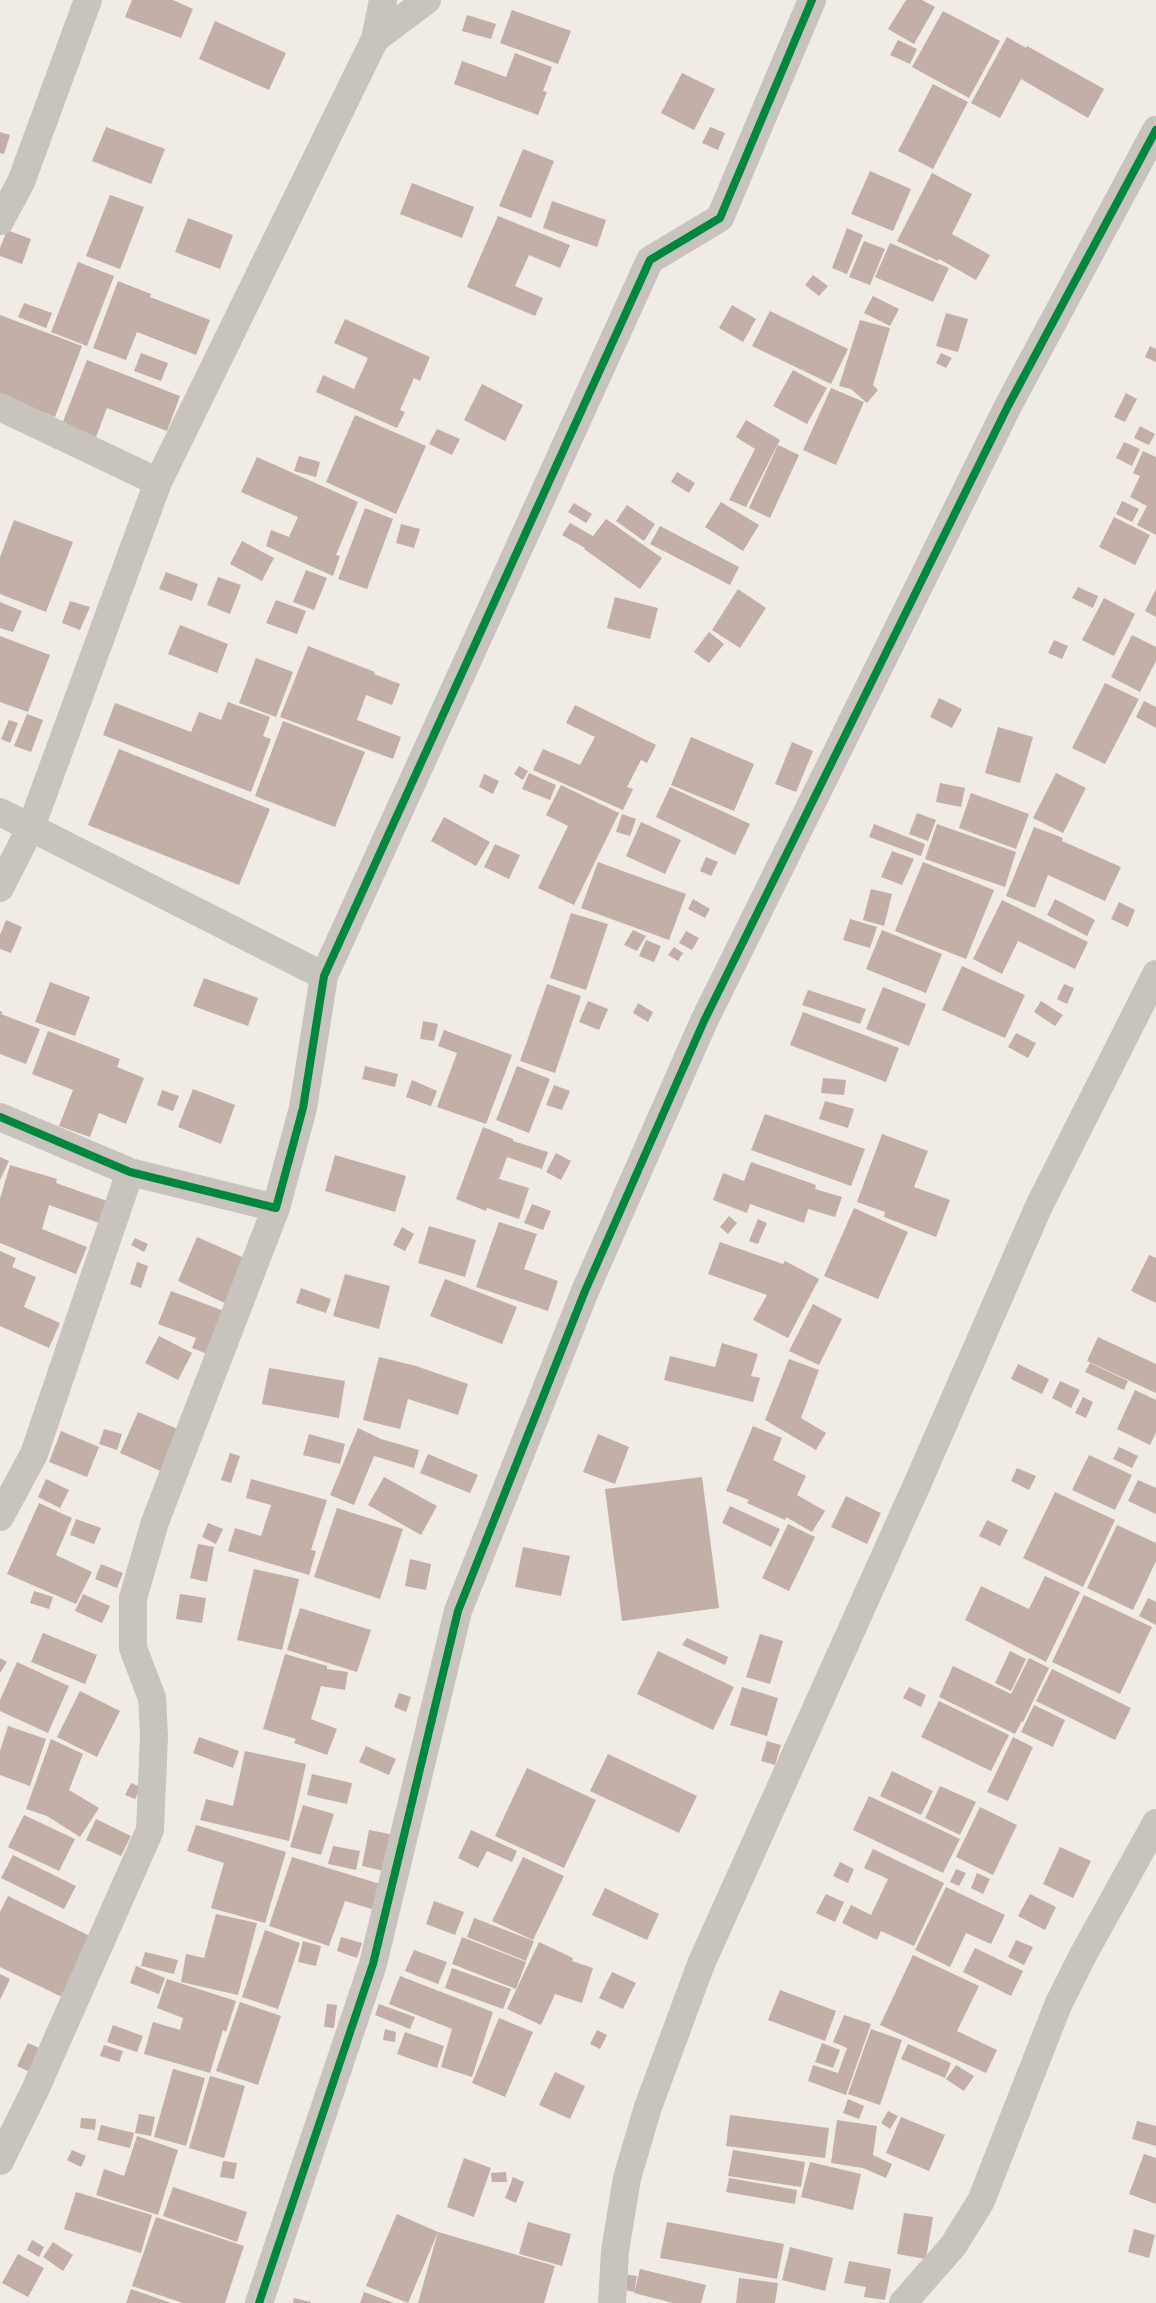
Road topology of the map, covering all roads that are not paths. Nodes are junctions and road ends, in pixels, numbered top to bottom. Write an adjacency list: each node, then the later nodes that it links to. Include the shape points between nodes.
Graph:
1 (88, 0): 7 (street, via 21,182)
2 (383, 0): 5 (street)
3 (427, 0): 5 (street)
4 (812, 0): 14 (street, via 720,218 650,260)
5 (375, 39): 9 (street)
6 (1156, 130): 21 (street, via 1008,406 704,1021 585,1291 458,1611 373,1964)
7 (0, 220)
8 (0, 408): 9 (street)
9 (158, 482): 11 (street)
10 (0, 812): 11 (street)
11 (31, 827): 12 (street); 14 (street)
12 (0, 888)
13 (1156, 974): 22 (street, via 1039,1206 701,1964 648,2107 627,2178 615,2251)
14 (324, 976): 17 (street, via 303,1108)
15 (0, 1116): 16 (street)
16 (130, 1172): 17 (street); 18 (street, via 34,1454)
17 (276, 1208): 20 (street, via 155,1522 133,1598 133,1648 152,1698 154,1736 150,1830 35,2090)
18 (0, 1516)
19 (1156, 1823): 23 (street, via 1058,2005 981,2201 953,2246)
20 (0, 2161)
21 (258, 2303)
22 (612, 2303)
23 (903, 2303)

